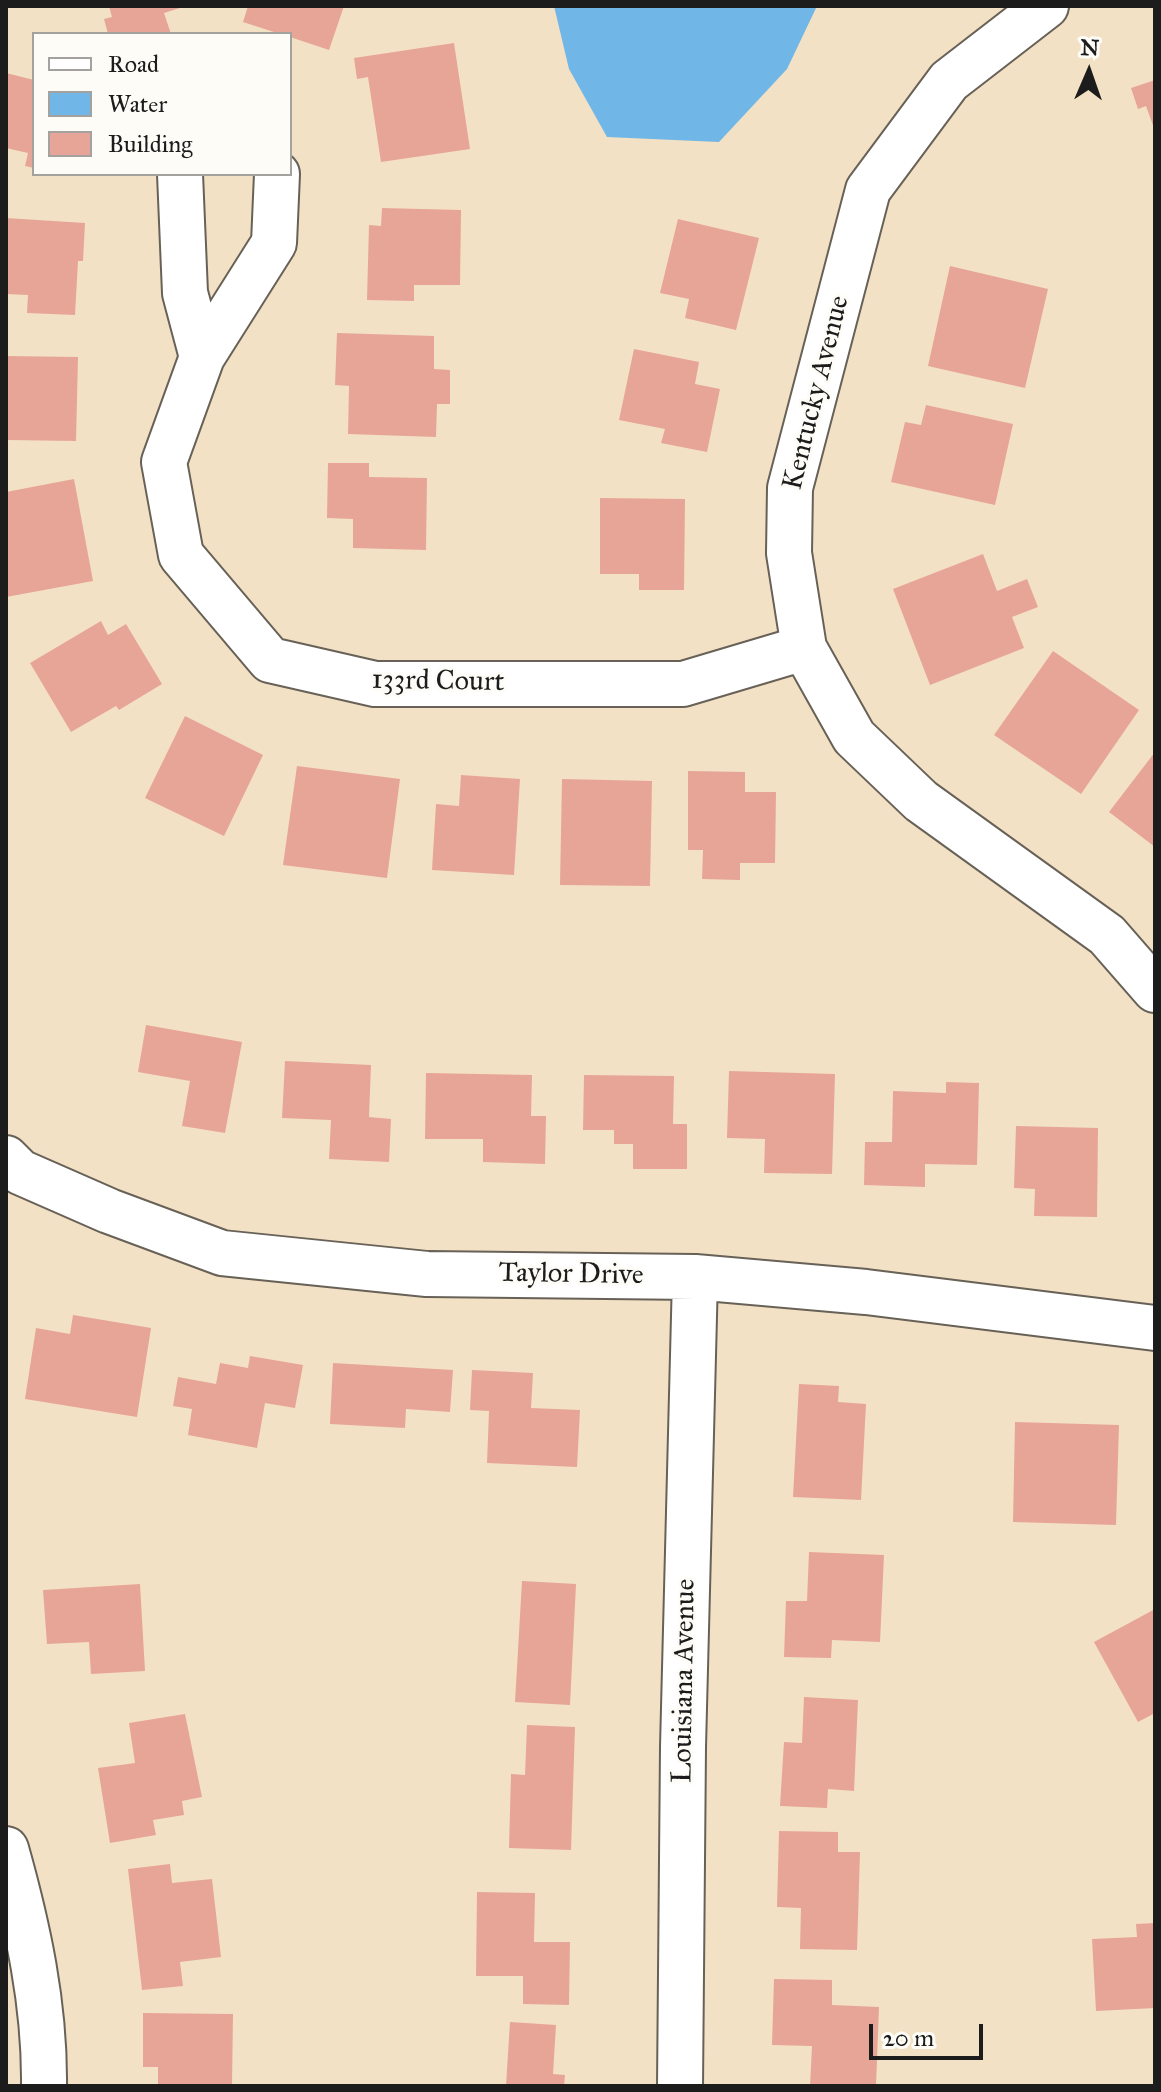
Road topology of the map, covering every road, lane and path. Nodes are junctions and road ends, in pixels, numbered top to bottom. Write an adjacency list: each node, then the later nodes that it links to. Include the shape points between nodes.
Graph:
1 (1046, 6): 5 (street, Kentucky Avenue, via 949,81 868,190 790,488 789,553)
2 (180, 176): 4 (street, via 185,293)
3 (277, 176): 4 (street, 133rd Court, via 274,243)
4 (202, 357): 5 (street, 133rd Court, via 164,462 181,555 270,660 375,684 683,684)
5 (804, 648): 6 (street, Kentucky Avenue, via 854,737 921,801 1107,935)
6 (1155, 990)
7 (11, 1175): 8 (street, Taylor Drive, via 222,1253 427,1274)
8 (695, 1277): 9 (street, Taylor Drive); 12 (street, Louisiana Avenue)
9 (1155, 1328)
10 (6, 1849): 11 (street, via 32,1947 45,2051)
11 (44, 2086)
12 (680, 2086)

